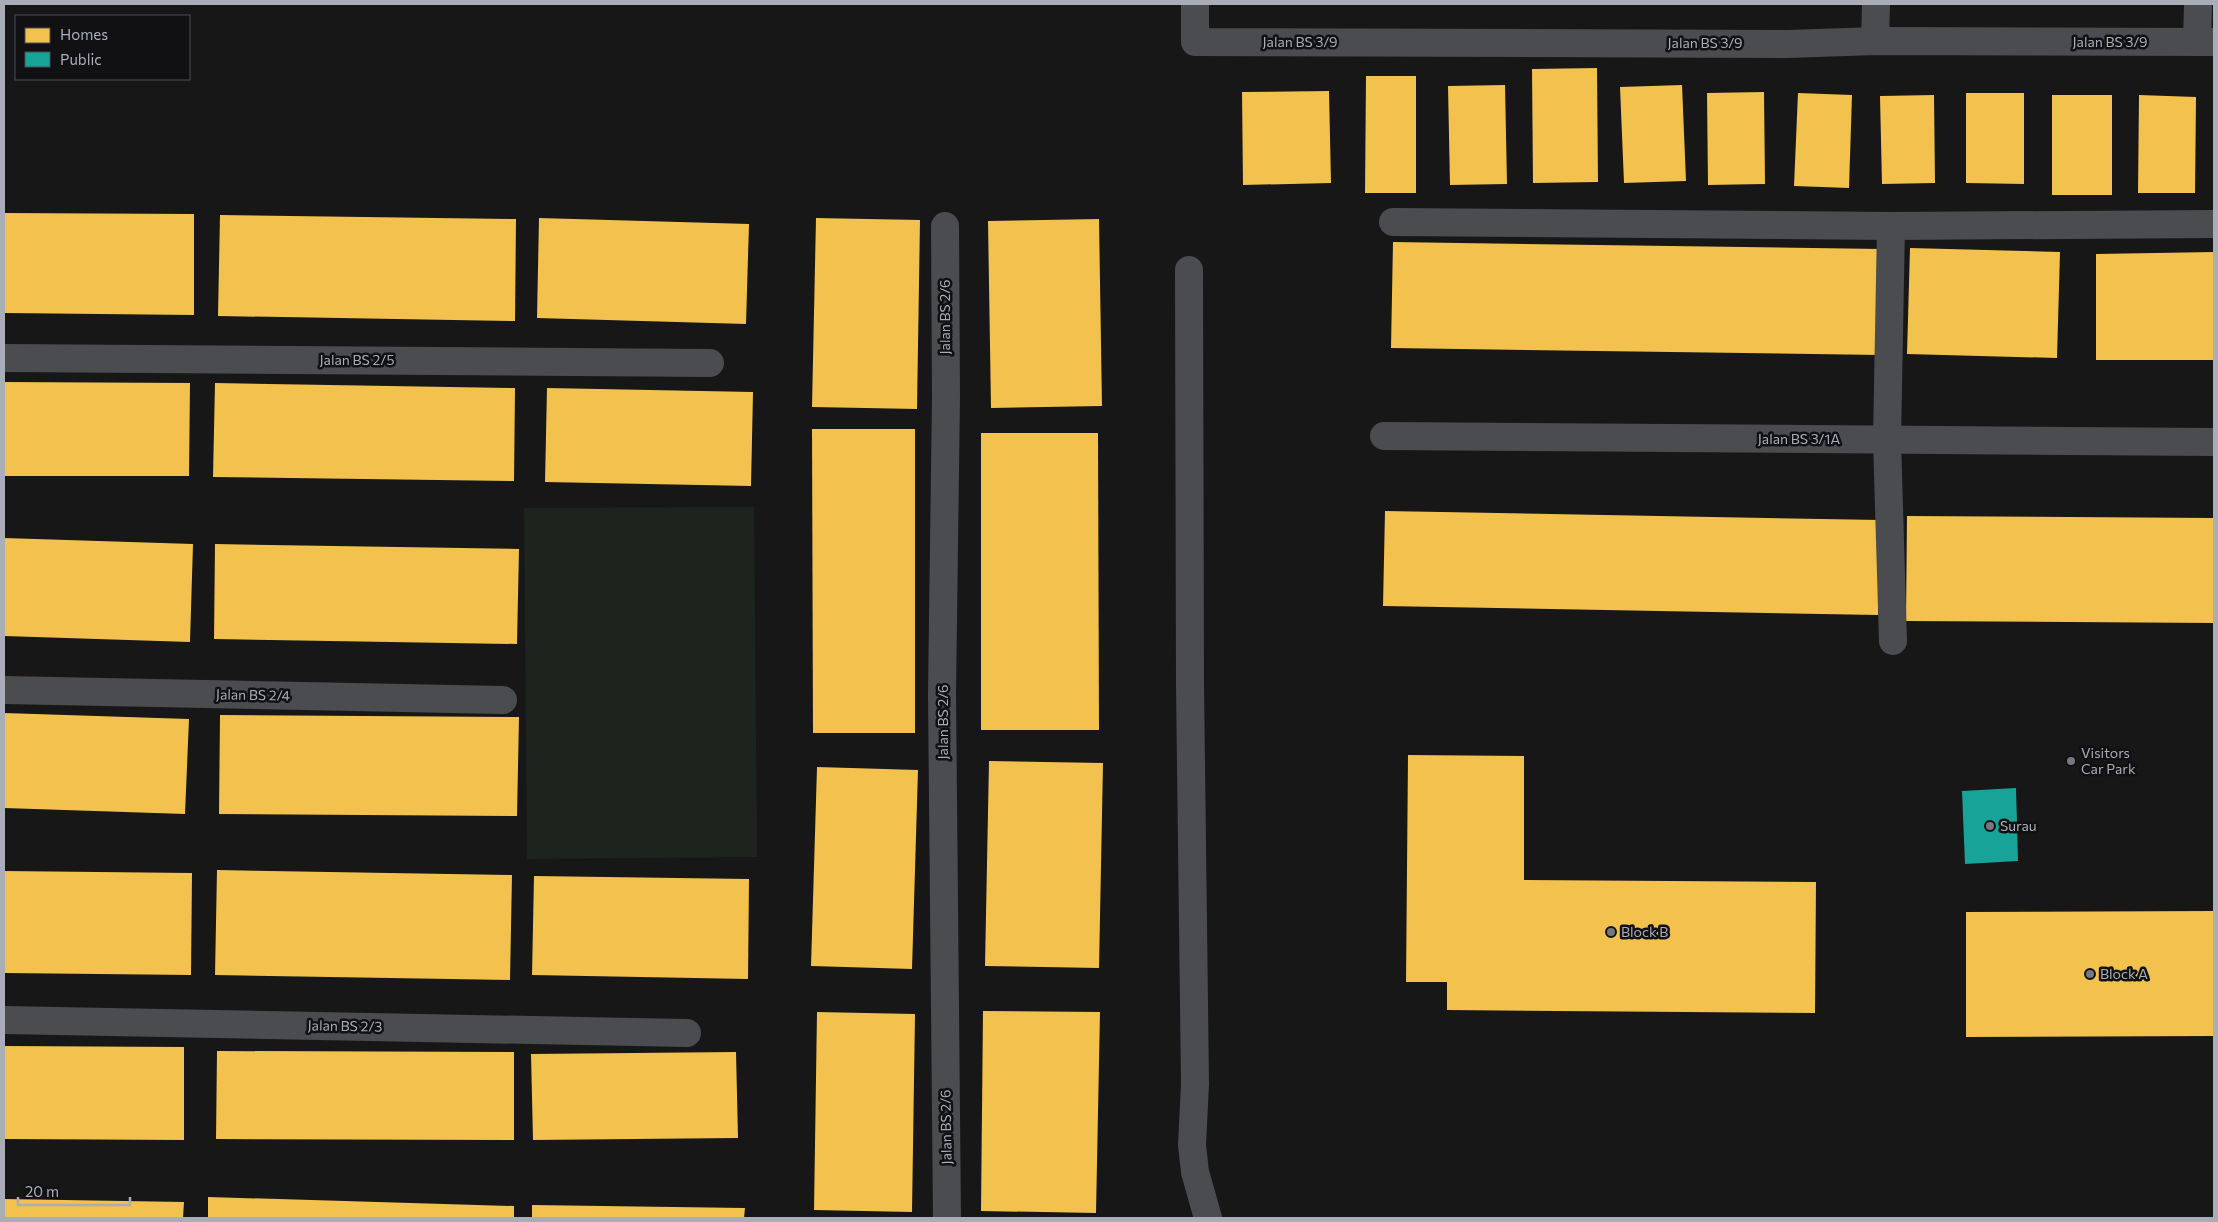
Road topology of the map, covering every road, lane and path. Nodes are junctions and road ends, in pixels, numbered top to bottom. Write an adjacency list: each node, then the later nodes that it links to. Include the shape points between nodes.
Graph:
1 (1195, 4): 4 (street, Jalan BS 3/9, via 1195,42 1788,44)
2 (1876, 4): 4 (street)
3 (2198, 4): 5 (street)
4 (1875, 41): 5 (street, Jalan BS 3/9)
5 (2206, 42)
6 (1393, 222): 9 (street)
7 (2214, 224): 9 (street)
8 (945, 226): 21 (street, Jalan BS 2/6, via 942,694)
9 (1891, 226): 14 (street)
10 (1189, 270): 22 (street, via 1195,1084 1192,1145 1195,1172)
11 (4, 358): 12 (street, Jalan BS 2/5)
12 (710, 363)
13 (1384, 436): 14 (street, Jalan BS 3/1A)
14 (1888, 440): 15 (street, Jalan BS 3/1A); 16 (street)
15 (2214, 442)
16 (1893, 641)
17 (4, 690): 18 (street, Jalan BS 2/4)
18 (503, 700)
19 (4, 1020): 20 (street, Jalan BS 2/3)
20 (687, 1033)
21 (947, 1218)
22 (1208, 1218)

